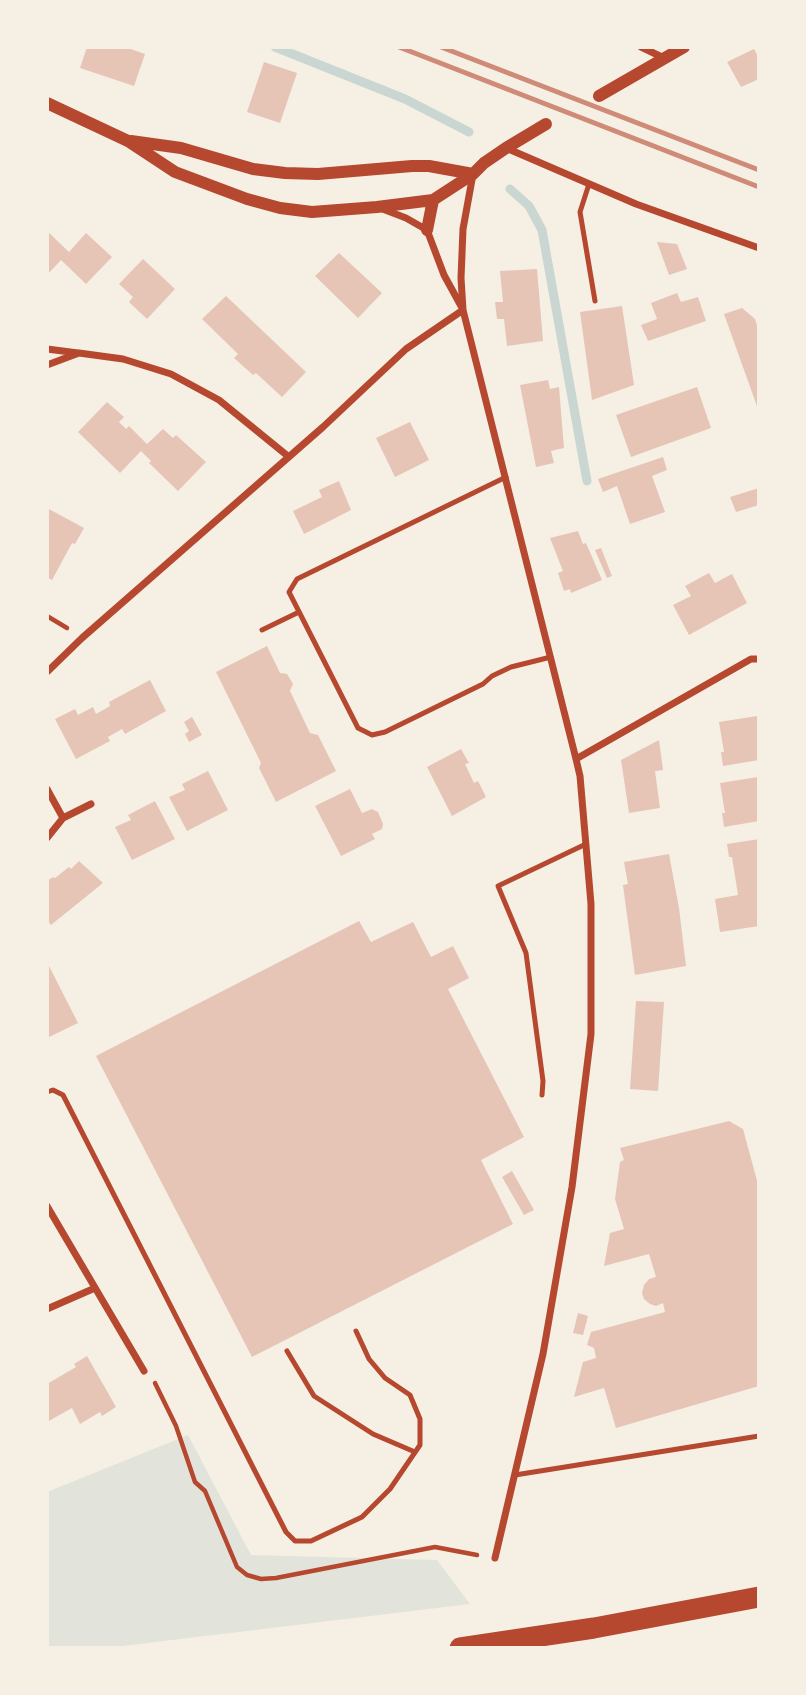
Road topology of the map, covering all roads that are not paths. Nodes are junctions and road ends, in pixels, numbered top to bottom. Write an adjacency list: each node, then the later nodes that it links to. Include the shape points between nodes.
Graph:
1 (641, 47): 3 (street)
2 (684, 47): 3 (street)
3 (664, 58): 4 (street)
4 (599, 96)
5 (47, 103): 7 (street)
6 (546, 124): 8 (street)
7 (128, 141): 9 (street, via 181,148 253,169 285,173 429,166); 12 (street, via 175,172 247,199 312,212)
8 (506, 148): 9 (street); 10 (street)
9 (473, 174): 11 (street); 16 (street, via 463,229)
10 (589, 184): 14 (street); 15 (lane, via 580,212)
11 (433, 200): 12 (street); 13 (street)
12 (377, 207): 13 (street)
13 (427, 230): 16 (street)
14 (759, 248)
15 (595, 301)
16 (463, 310): 20 (street, via 405,349); 21 (street)
17 (47, 349): 18 (street)
18 (79, 353): 19 (street); 20 (street, via 123,359 171,374 219,400)
19 (47, 365)
20 (289, 457): 26 (street)
21 (506, 477): 22 (lane, via 297,579 289,592); 24 (street)
22 (299, 612): 23 (lane); 24 (lane, via 358,728 372,735 511,667)
23 (262, 630)
24 (551, 657): 27 (street)
25 (759, 659): 27 (street, via 751,659)
26 (47, 672)
27 (576, 759): 32 (street)
28 (47, 789): 30 (street)
29 (91, 804): 30 (street)
30 (63, 818): 31 (street)
31 (47, 838)
32 (586, 844): 34 (lane, via 498,886 526,953); 43 (street, via 591,1034 572,1187 543,1354)
33 (47, 1092): 42 (lane, via 63,1095 286,1532 295,1541 311,1541 362,1517 390,1489)
34 (542, 1095)
35 (47, 1206): 36 (street)
36 (95, 1288): 37 (street); 40 (street)
37 (47, 1309)
38 (356, 1331): 42 (lane, via 369,1359 410,1395 420,1419 420,1445)
39 (287, 1351): 42 (lane, via 314,1396 373,1434)
40 (144, 1371)
41 (759, 1436): 43 (lane)
42 (415, 1451)
43 (515, 1475): 44 (street)
44 (495, 1558)
45 (759, 1597): 46 (highway)
46 (460, 1648)

